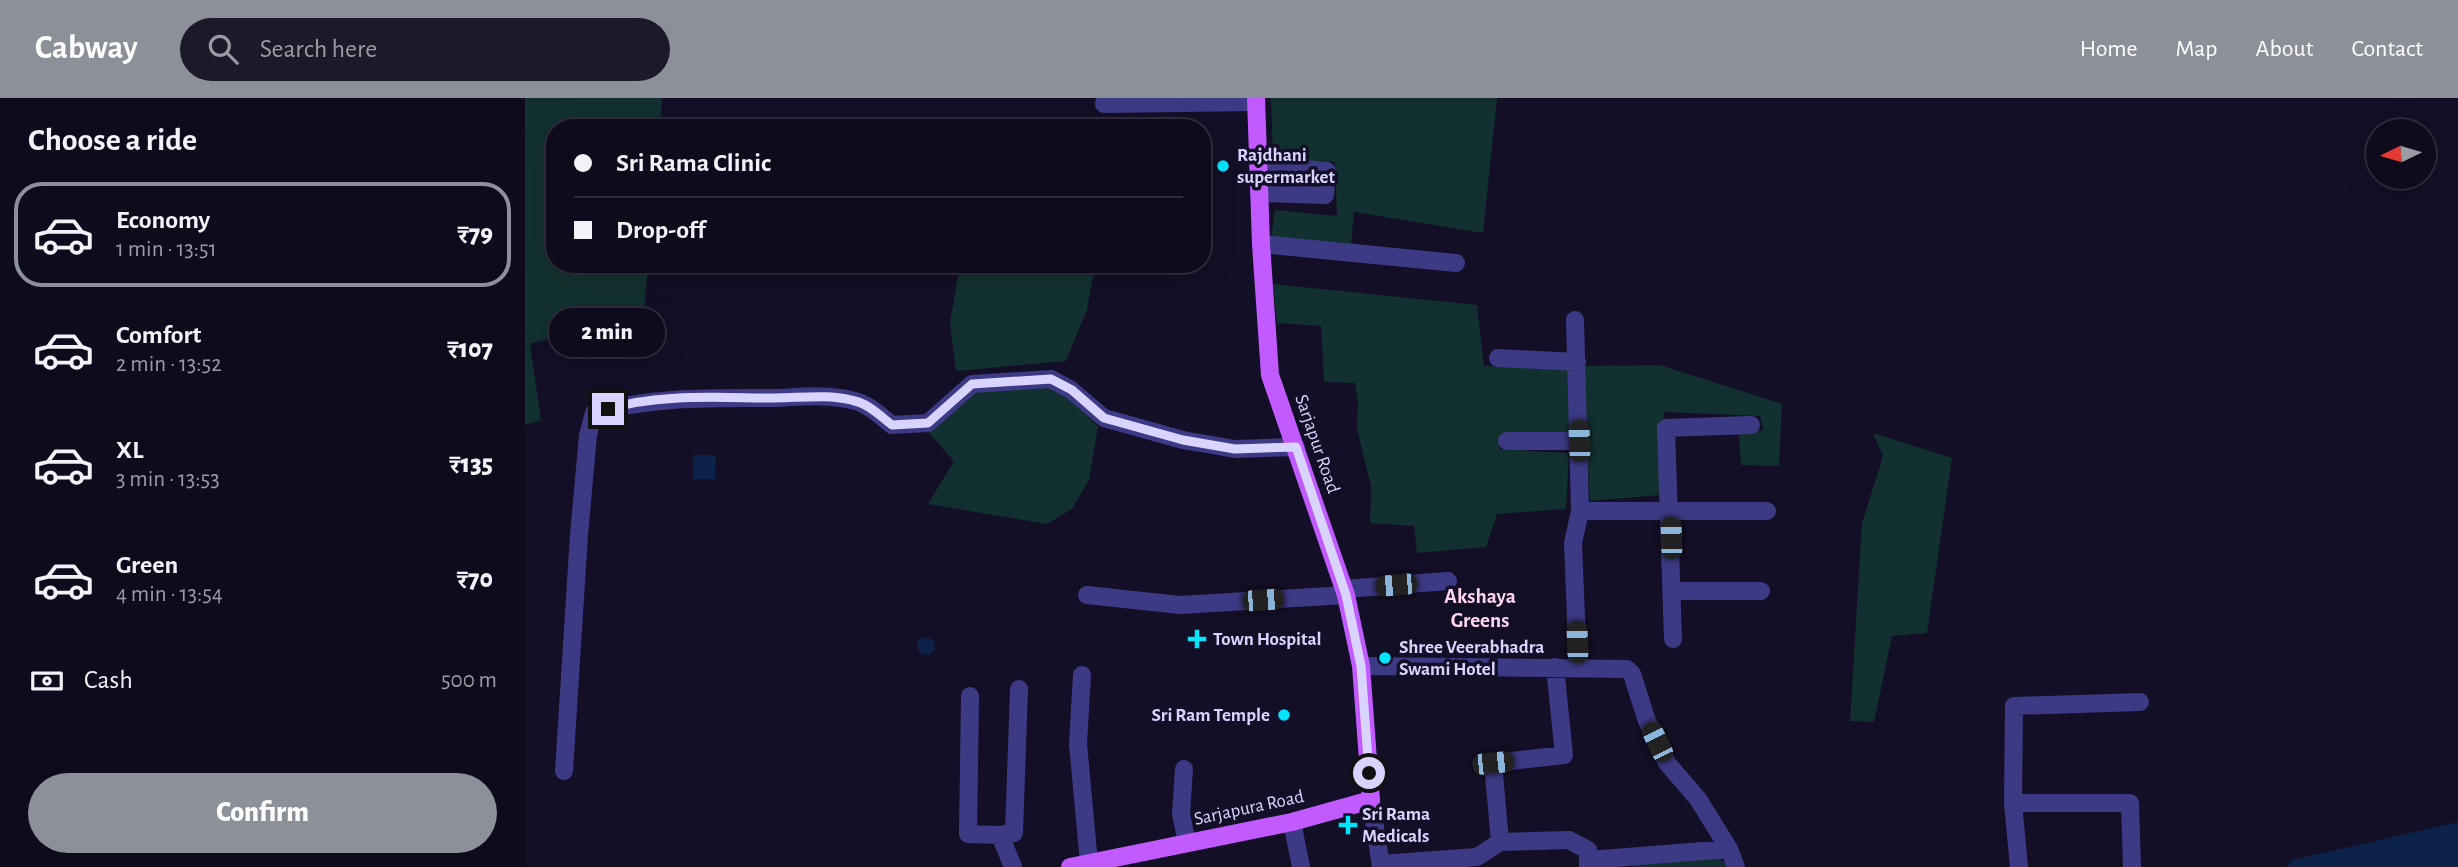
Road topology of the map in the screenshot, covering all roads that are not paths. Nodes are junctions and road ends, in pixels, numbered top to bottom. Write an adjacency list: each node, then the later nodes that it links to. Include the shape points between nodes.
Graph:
1 (1106, 98): 2 (street, via 1104,104)
2 (1256, 100): 3 (main road, Sarjapur Road)
3 (1258, 165): 4 (main road, Sarjapur Road); 4 (street, via 1327,171 1325,195)
4 (1259, 193): 5 (main road, Sarjapur Road)
5 (1261, 244): 6 (street); 13 (main road, Sarjapur Road, via 1270,375)
6 (1456, 263)
7 (1575, 320): 9 (street)
8 (1498, 358): 9 (street)
9 (1577, 362): 12 (street)
10 (1751, 425): 15 (street, via 1666,428)
11 (1507, 441): 12 (street)
12 (1579, 441): 14 (street)
13 (1296, 447): 20 (main road, Sarjapur Road); 31 (street, via 1235,449 1183,440 1104,418 1072,390 1051,379 972,384 928,423 892,425 870,407 851,400 814,397 683,399 622,405 594,413 579,535)
14 (1580, 511): 15 (street); 25 (street, via 1573,543)
15 (1670, 511): 16 (street); 18 (street)
16 (1767, 511)
17 (1448, 581): 20 (street)
18 (1673, 591): 19 (street); 22 (street)
19 (1761, 591)
20 (1345, 592): 21 (street, via 1181,605); 23 (main road, Sarjapur Road)
21 (1087, 595)
22 (1673, 639)
23 (1361, 666): 24 (street); 32 (main road, Sarjapur Road)
24 (1555, 667): 25 (street); 36 (street, via 1565,755 1493,763)
25 (1579, 667): 38 (street, via 1627,669 1632,674 1667,763 1698,799)
26 (1082, 675): 39 (street, via 1078,744)
27 (1019, 690): 35 (street, via 1014,833)
28 (971, 696): 35 (street, via 968,834)
29 (2140, 702): 33 (street, via 2014,706)
30 (1184, 769): 37 (street, via 1181,814)
31 (564, 771)
32 (1371, 800): 34 (main road, Sarjapura Road); 41 (street)
33 (2013, 803): 46 (street); 47 (street, via 2130,803)
34 (1292, 822): 37 (main road, Sarjapura Road); 44 (street)
35 (1000, 835): 42 (street)
36 (1500, 842): 40 (street, via 1569,840 1588,850); 41 (street, via 1477,857)
37 (1187, 843): 39 (main road, Sarjapura Road)
38 (1729, 849): 40 (street); 45 (street)
39 (1089, 863): 43 (main road, Sarjapura Road)
40 (1589, 863)
41 (1381, 865)
42 (1013, 867)
43 (1070, 867)
44 (1301, 867)
45 (1736, 867)
46 (2019, 867)
47 (2132, 867)

